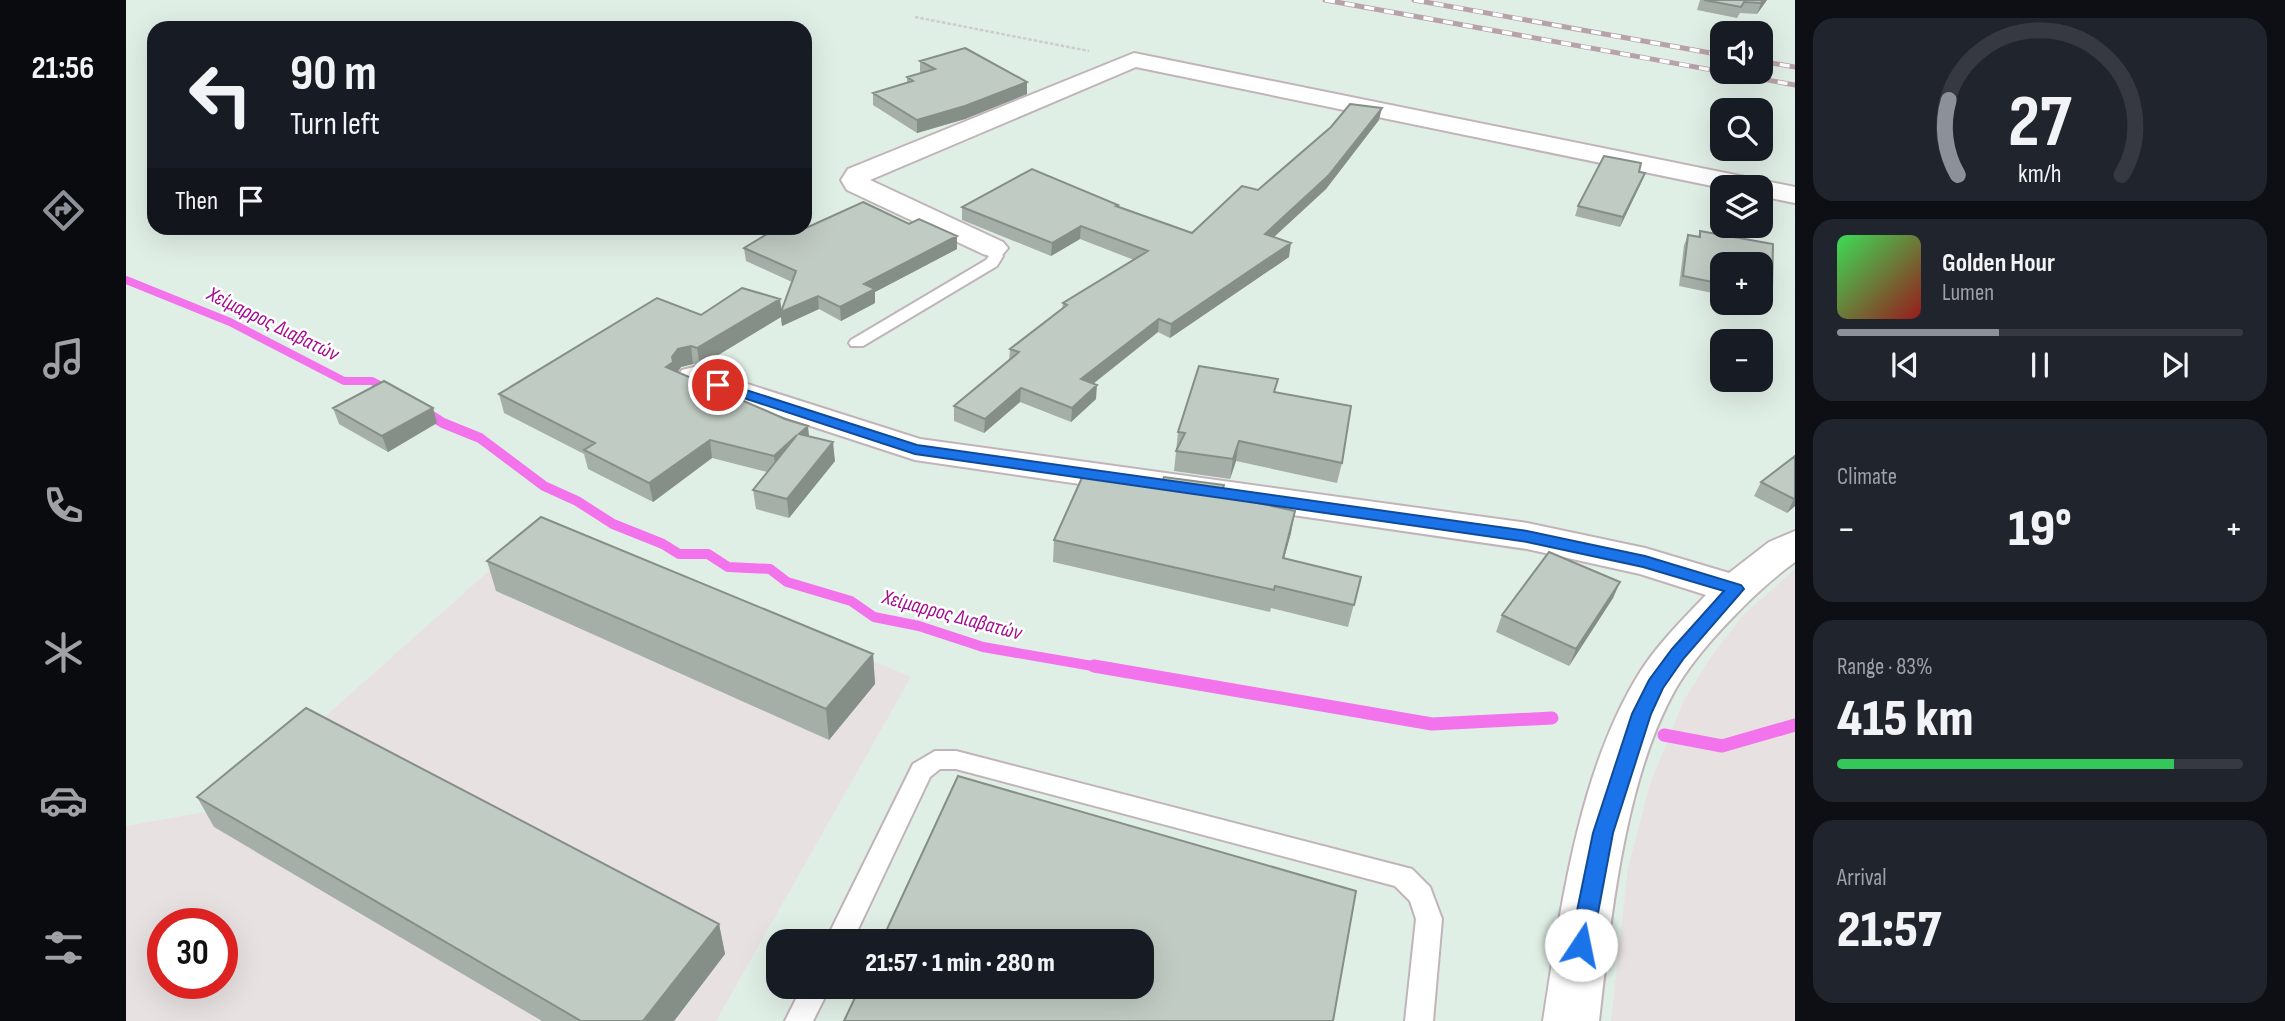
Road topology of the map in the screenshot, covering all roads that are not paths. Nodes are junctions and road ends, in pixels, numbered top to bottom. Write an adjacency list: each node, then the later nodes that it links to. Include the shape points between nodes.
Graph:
1 (1710, 177): 4 (street, via 1134,60 855,180)
2 (1773, 190): 3 (street)
3 (1795, 195)
4 (993, 248): 5 (lane, via 996,256 992,263)
5 (857, 343)
6 (694, 377): 8 (street, via 915,449 1527,536 1645,562)
7 (1795, 544): 8 (street)
8 (1735, 589): 13 (street, via 1678,654 1641,714 1603,833)
9 (844, 929): 12 (lane, via 921,771 935,760 956,760 1403,877 1421,895 1429,919)
10 (810, 999): 11 (lane)
11 (799, 1021)
12 (1419, 1021)
13 (1571, 1021)

